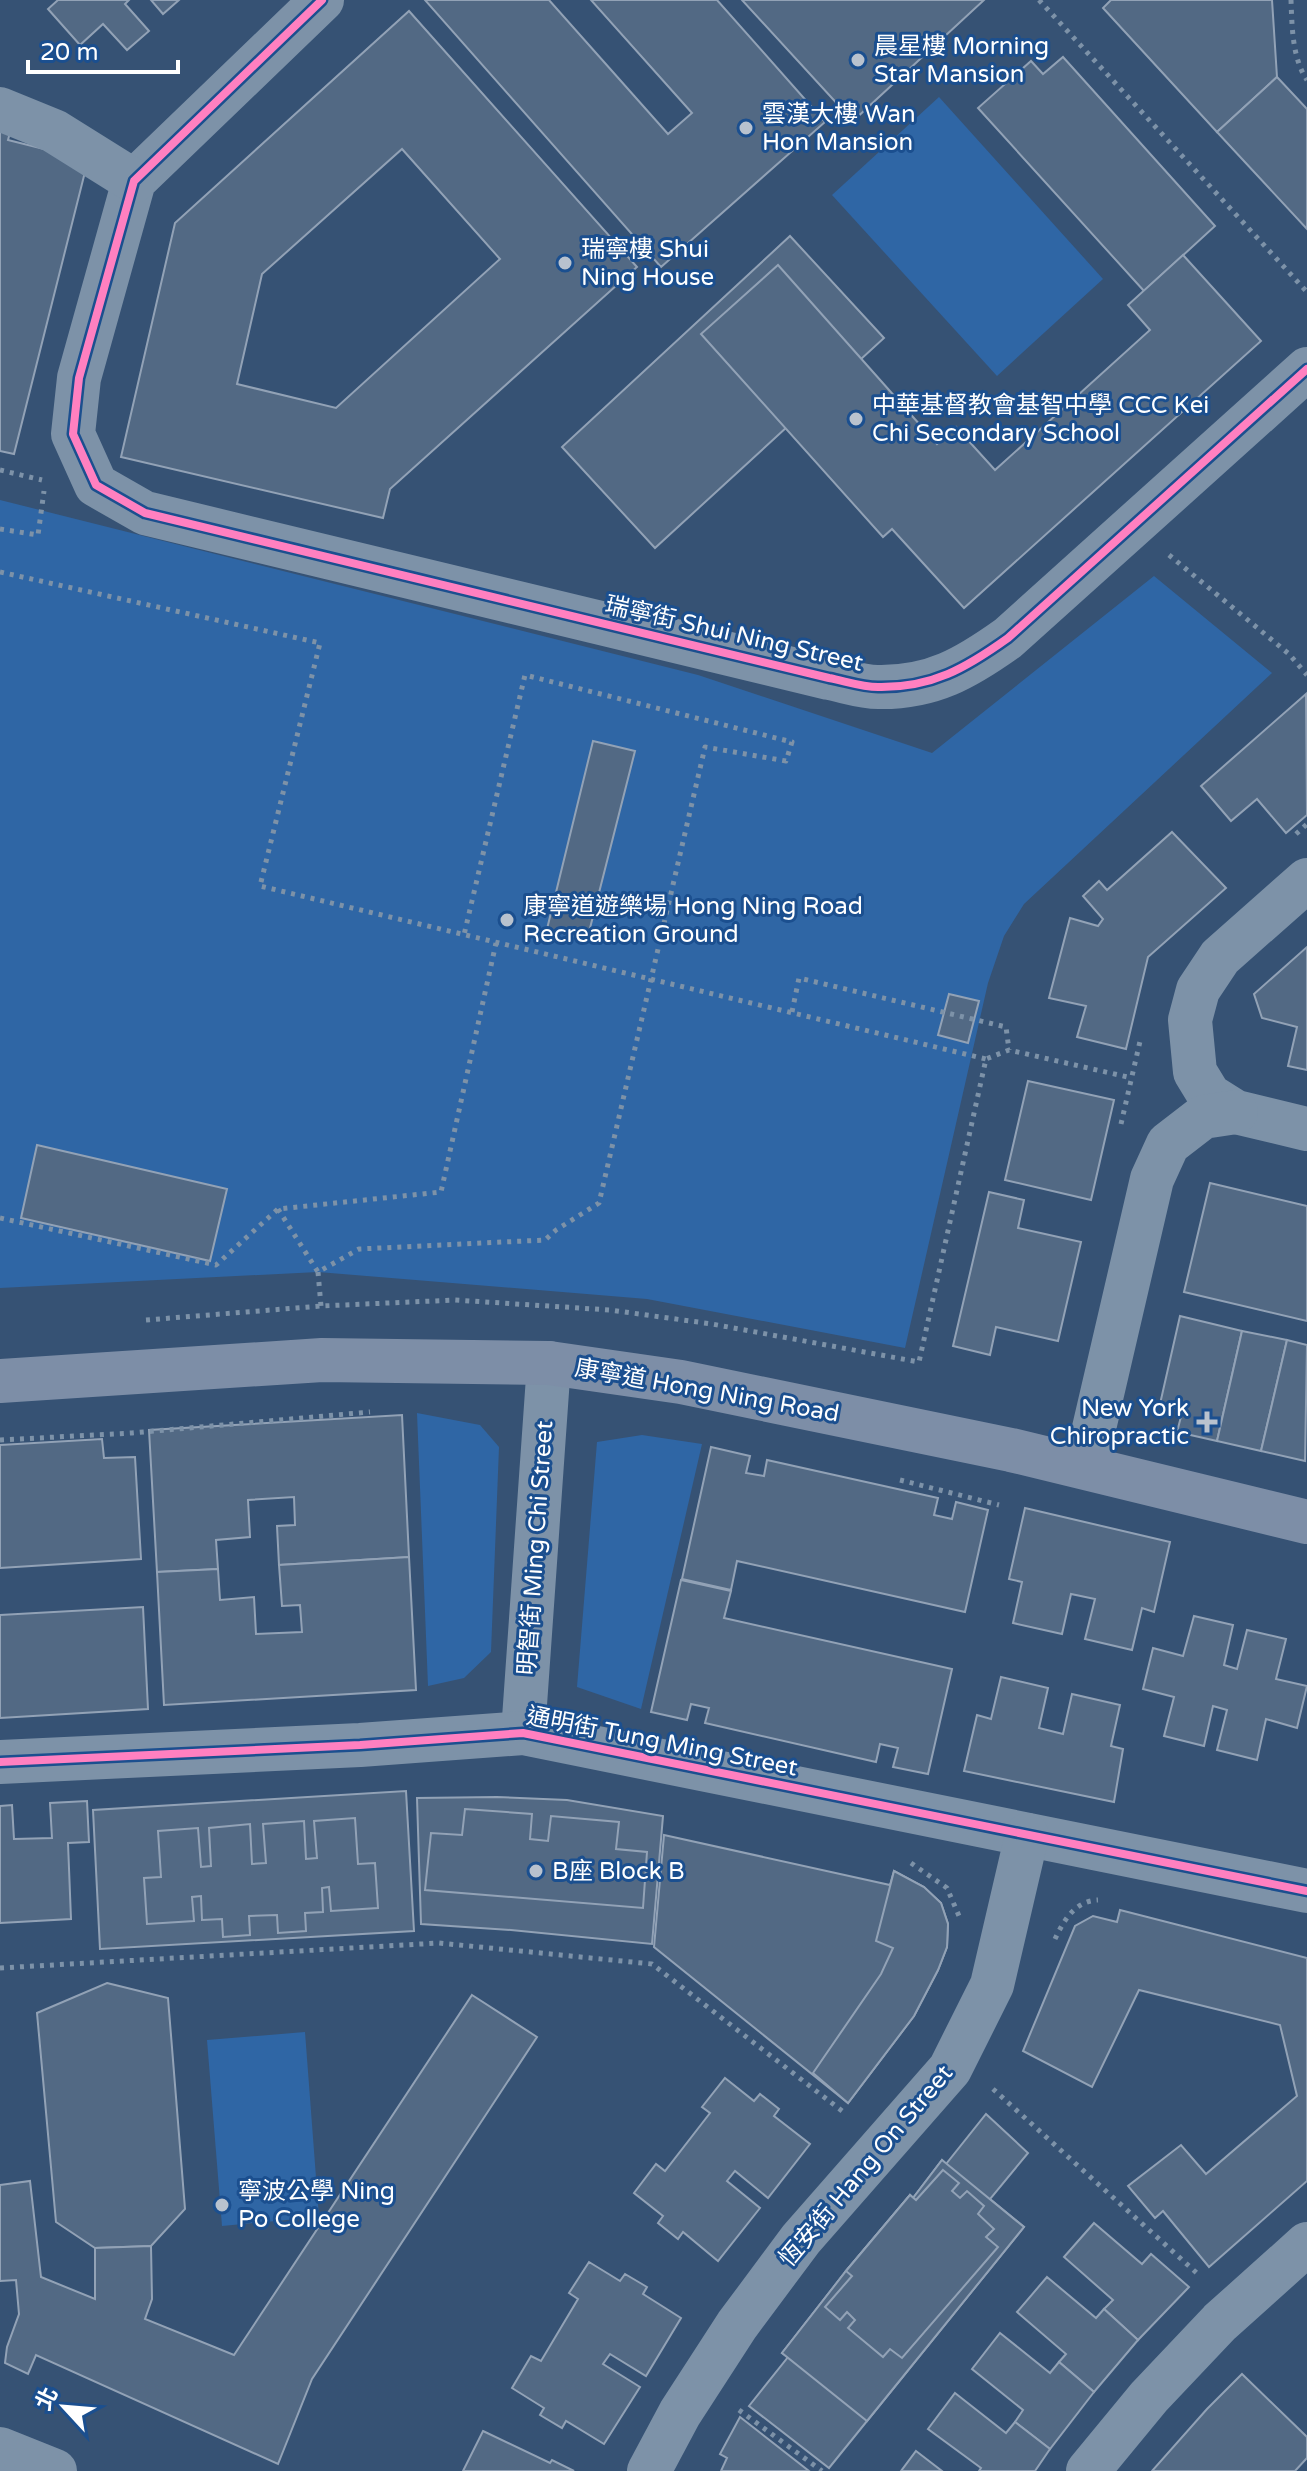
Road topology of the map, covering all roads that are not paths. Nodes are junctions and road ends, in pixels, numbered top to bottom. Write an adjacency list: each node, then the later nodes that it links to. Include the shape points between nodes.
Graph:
1 (322, 0): 3 (street)
2 (0, 109): 3 (street, via 54,131)
3 (134, 181): 4 (street, 瑞寧街 Shui Ning Street, via 79,378 73,434 96,485 145,513 876,687 924,683 969,666 1008,638)
4 (1307, 369)
5 (1307, 880): 6 (street, via 1220,957 1198,990 1190,1020 1195,1072 1209,1095)
6 (1236, 1112): 7 (street); 10 (street, via 1203,1117 1168,1144 1157,1167)
7 (1307, 1129)
8 (549, 1363): 9 (main road, 康寧道 Hong Ning Road, via 322,1360); 10 (main road, 康寧道 Hong Ning Road, via 681,1382); 12 (street, 明智街 Ming Chi Street)
9 (0, 1381)
10 (1085, 1467): 11 (main road, 康寧道 Hong Ning Road)
11 (1307, 1522)
12 (523, 1733): 13 (street, 通明街 Tung Ming Street); 14 (street, 通明街 Tung Ming Street)
13 (0, 1762)
14 (1027, 1835): 15 (street, 通明街 Tung Ming Street); 19 (street, 恆安街 Hang On Street, via 992,1985 950,2069 791,2252 737,2325)
15 (1307, 1891)
16 (1307, 2244): 20 (street, via 1220,2322)
17 (0, 2449): 18 (street)
18 (55, 2471)
19 (649, 2471)
20 (1088, 2471)

